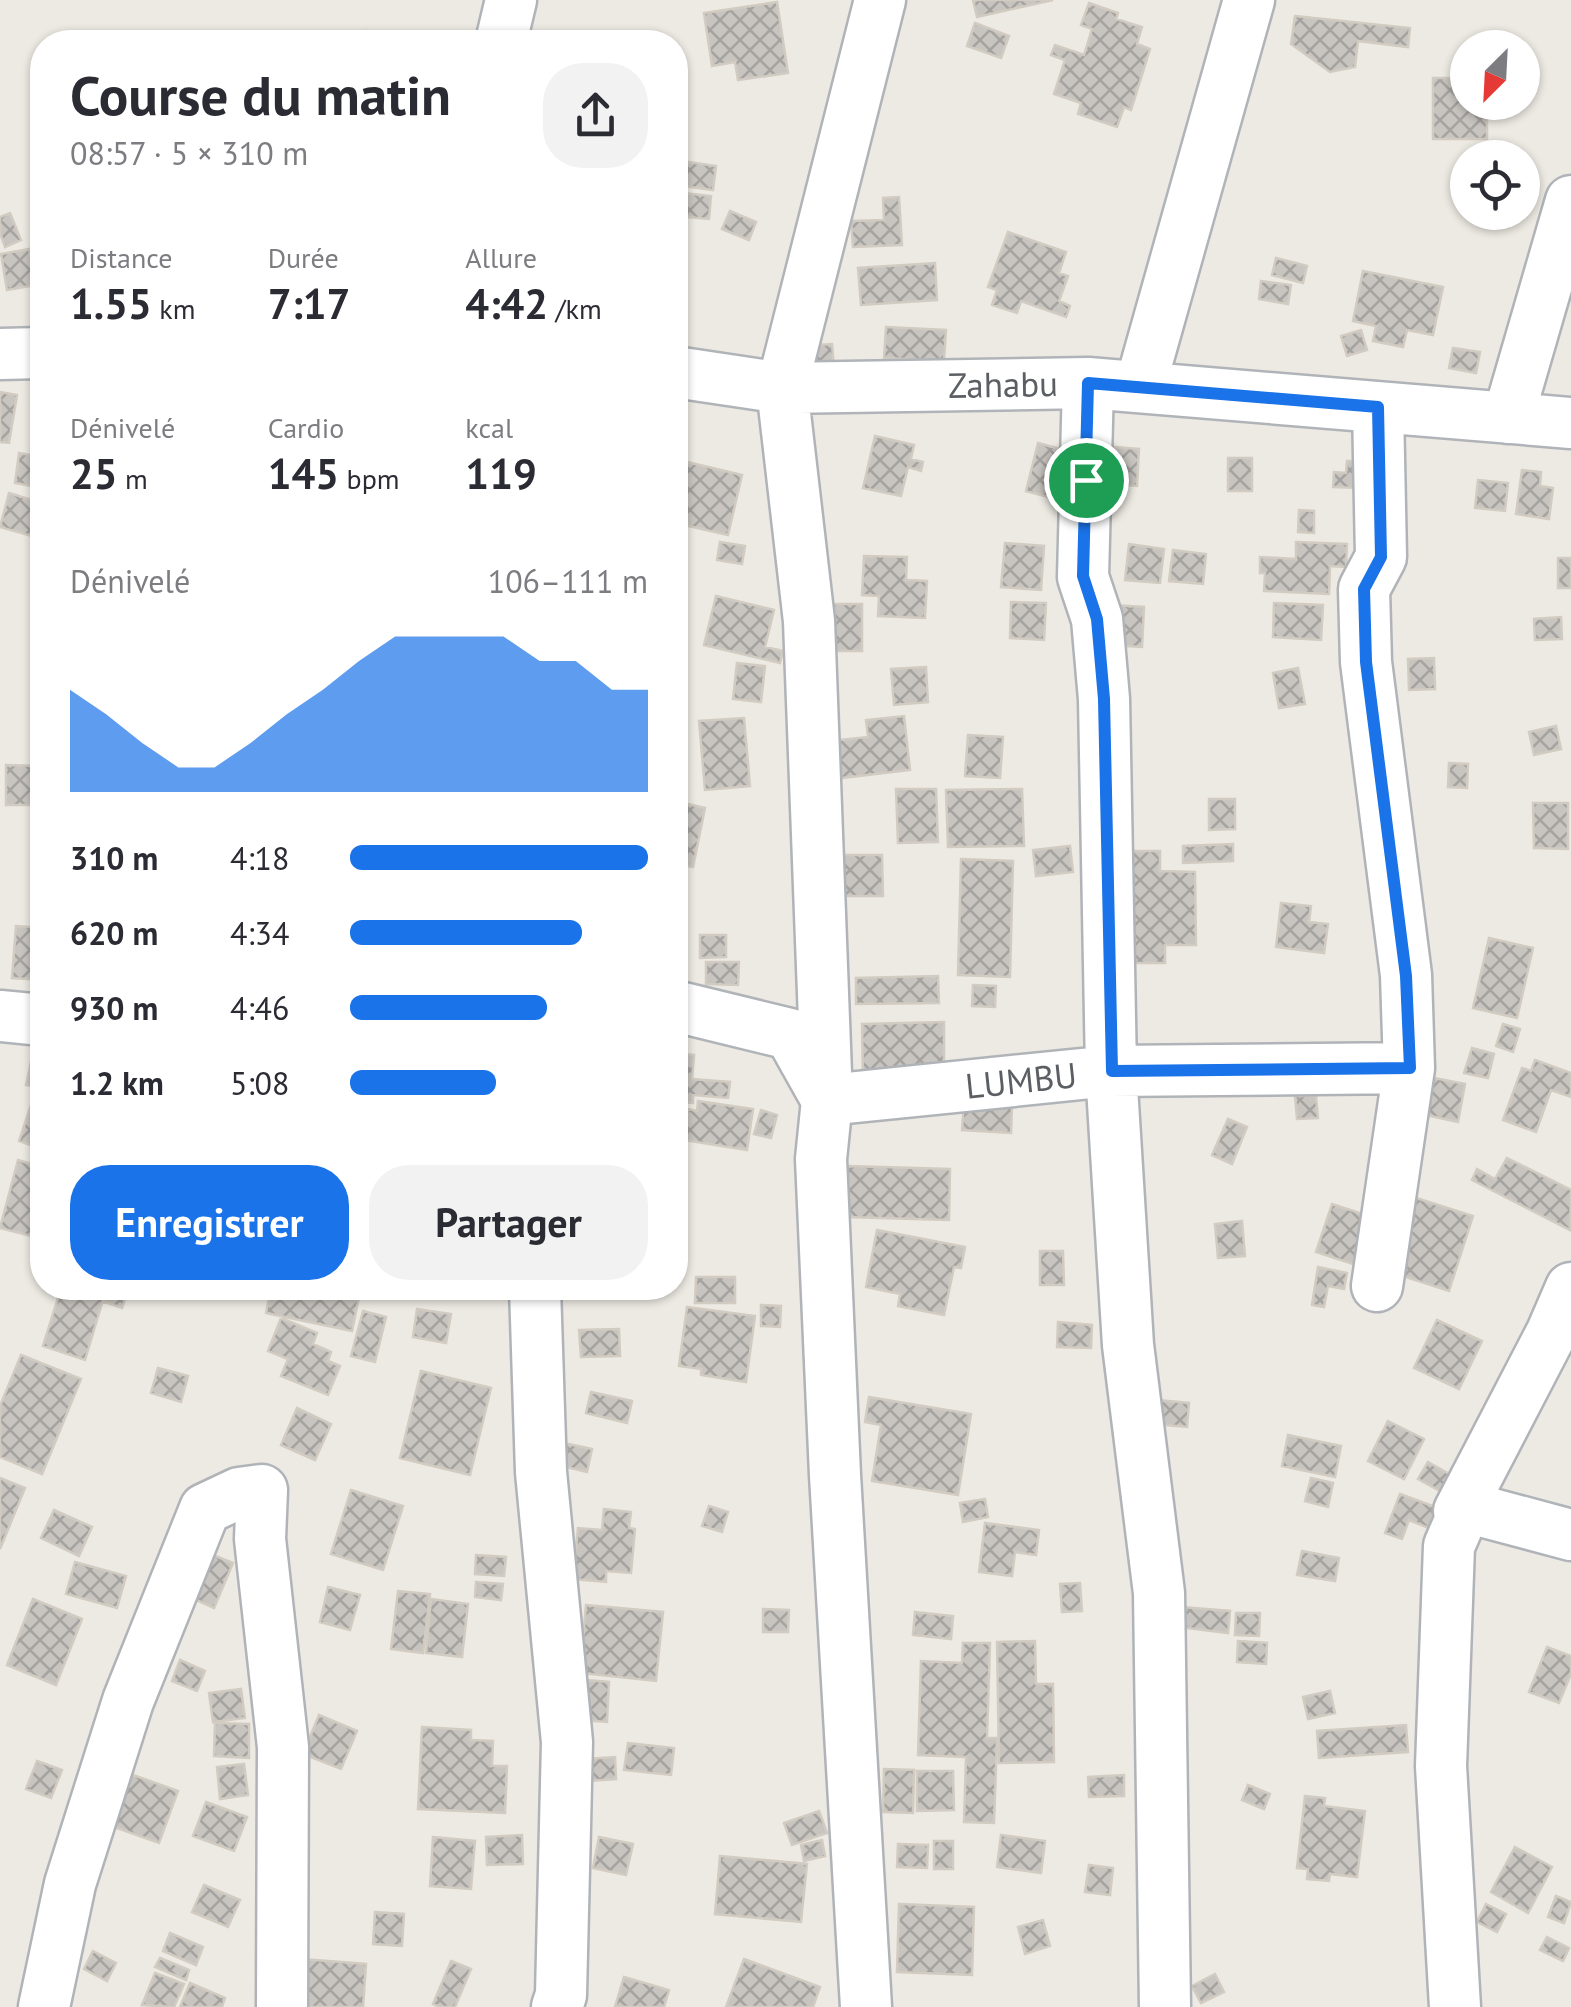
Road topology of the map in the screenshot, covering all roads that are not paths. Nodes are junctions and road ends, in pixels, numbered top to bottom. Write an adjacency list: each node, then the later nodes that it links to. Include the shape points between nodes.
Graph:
1 (511, 0): 4 (street)
2 (880, 0): 11 (street)
3 (1249, 0): 10 (street)
4 (504, 30)
5 (1571, 201): 13 (street)
6 (30, 353): 7 (street)
7 (0, 354)
8 (688, 374): 11 (street, Zahabu)
9 (1088, 383): 10 (street, Zahabu); 11 (street, Zahabu); 19 (street, via 1083,576 1097,619 1104,699)
10 (1140, 387): 12 (street, Zahabu)
11 (782, 388): 20 (street, via 809,621)
12 (1378, 407): 13 (street, Zahabu); 18 (street, via 1381,557 1364,589 1366,662 1406,976)
13 (1508, 418): 14 (street, Zahabu)
14 (1571, 423)
15 (688, 1009): 20 (street, via 790,1034)
16 (0, 1016): 17 (street)
17 (30, 1019)
18 (1410, 1068): 19 (street, LUMBU); 21 (street)
19 (1112, 1071): 20 (street, LUMBU); 30 (street, via 1128,1354 1159,1593)
20 (827, 1100): 29 (street, via 822,1179)
21 (1377, 1286)
22 (1571, 1288): 24 (street, via 1459,1511)
23 (535, 1300): 28 (street, via 540,1472 567,1742)
24 (1466, 1507): 25 (street); 31 (street, via 1449,1546 1441,1766)
25 (1571, 1535)
26 (44, 2007): 27 (street, via 70,1884 128,1701 205,1509 262,1490 260,1539 283,1747)
27 (282, 2007)
28 (557, 2007)
29 (866, 2007)
30 (1165, 2007)
31 (1455, 2007)

